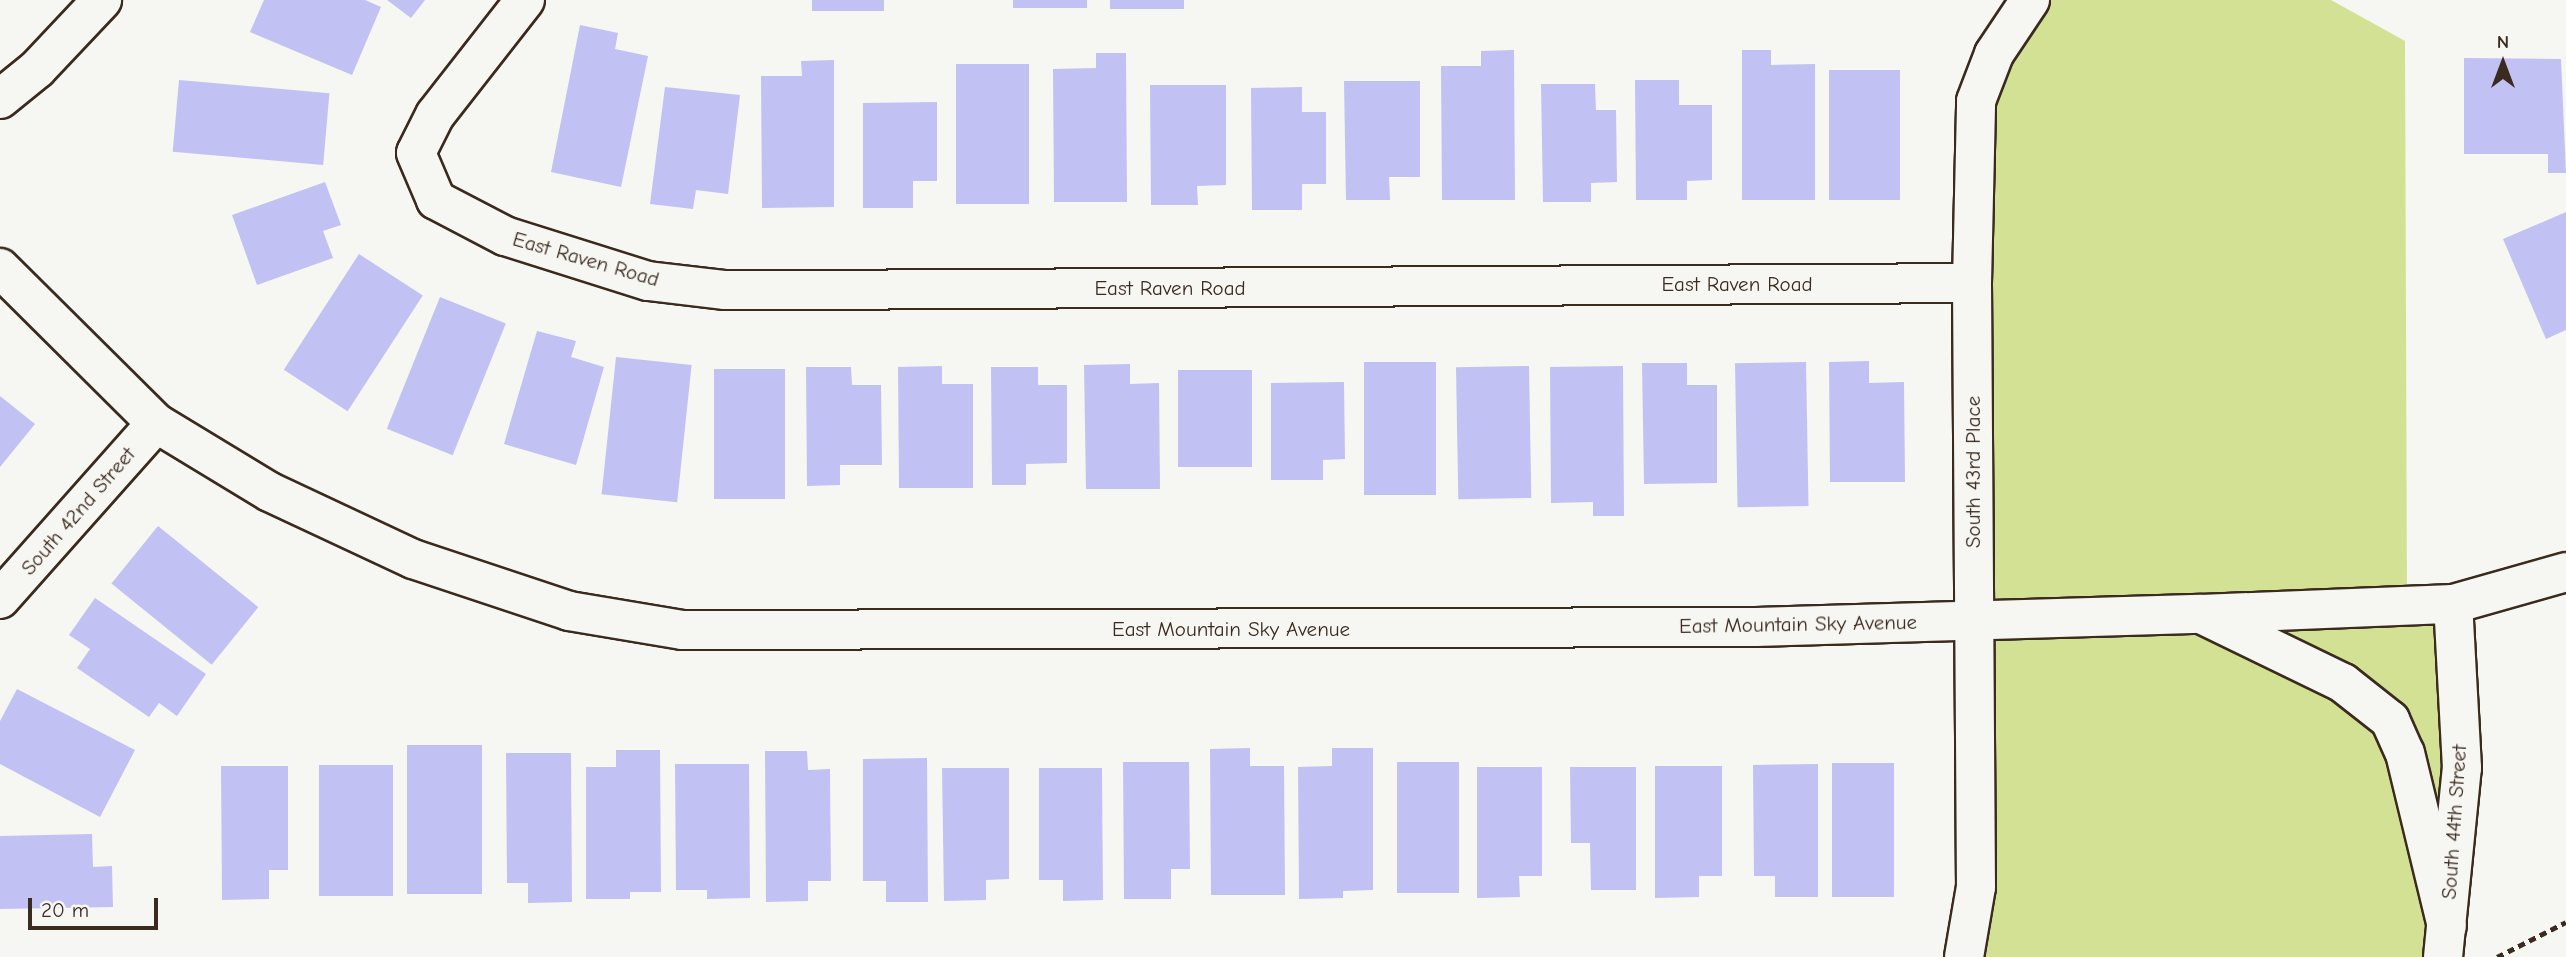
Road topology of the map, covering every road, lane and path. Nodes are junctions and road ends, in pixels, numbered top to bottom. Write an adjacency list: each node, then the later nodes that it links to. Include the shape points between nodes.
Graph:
1 (102, 0): 4 (street, via 37,69)
2 (525, 0): 6 (street, East Raven Road, via 435,115 416,153 436,200 505,236 649,281 725,290)
3 (2030, 0): 6 (street, South 43rd Place, via 1994,54 1976,101)
4 (0, 99)
5 (0, 268): 7 (street, East Mountain Sky Avenue)
6 (1972, 283): 12 (street, South 43rd Place)
7 (156, 423): 9 (street, South 42nd Street); 12 (street, East Mountain Sky Avenue, via 270,492 413,559 569,611 682,630 1742,627)
8 (2566, 572): 10 (street, East Mountain Sky Avenue)
9 (0, 599)
10 (2453, 604): 11 (street, East Mountain Sky Avenue); 14 (street, South 44th Street, via 2462,768)
11 (2200, 614): 12 (street, East Mountain Sky Avenue); 14 (street, via 2343,683 2390,720 2406,753)
12 (1974, 619): 15 (street, South 43rd Place, via 1976,887)
13 (2566, 922): 16 (path)
14 (2445, 942)
15 (1964, 957)
16 (2497, 957)

